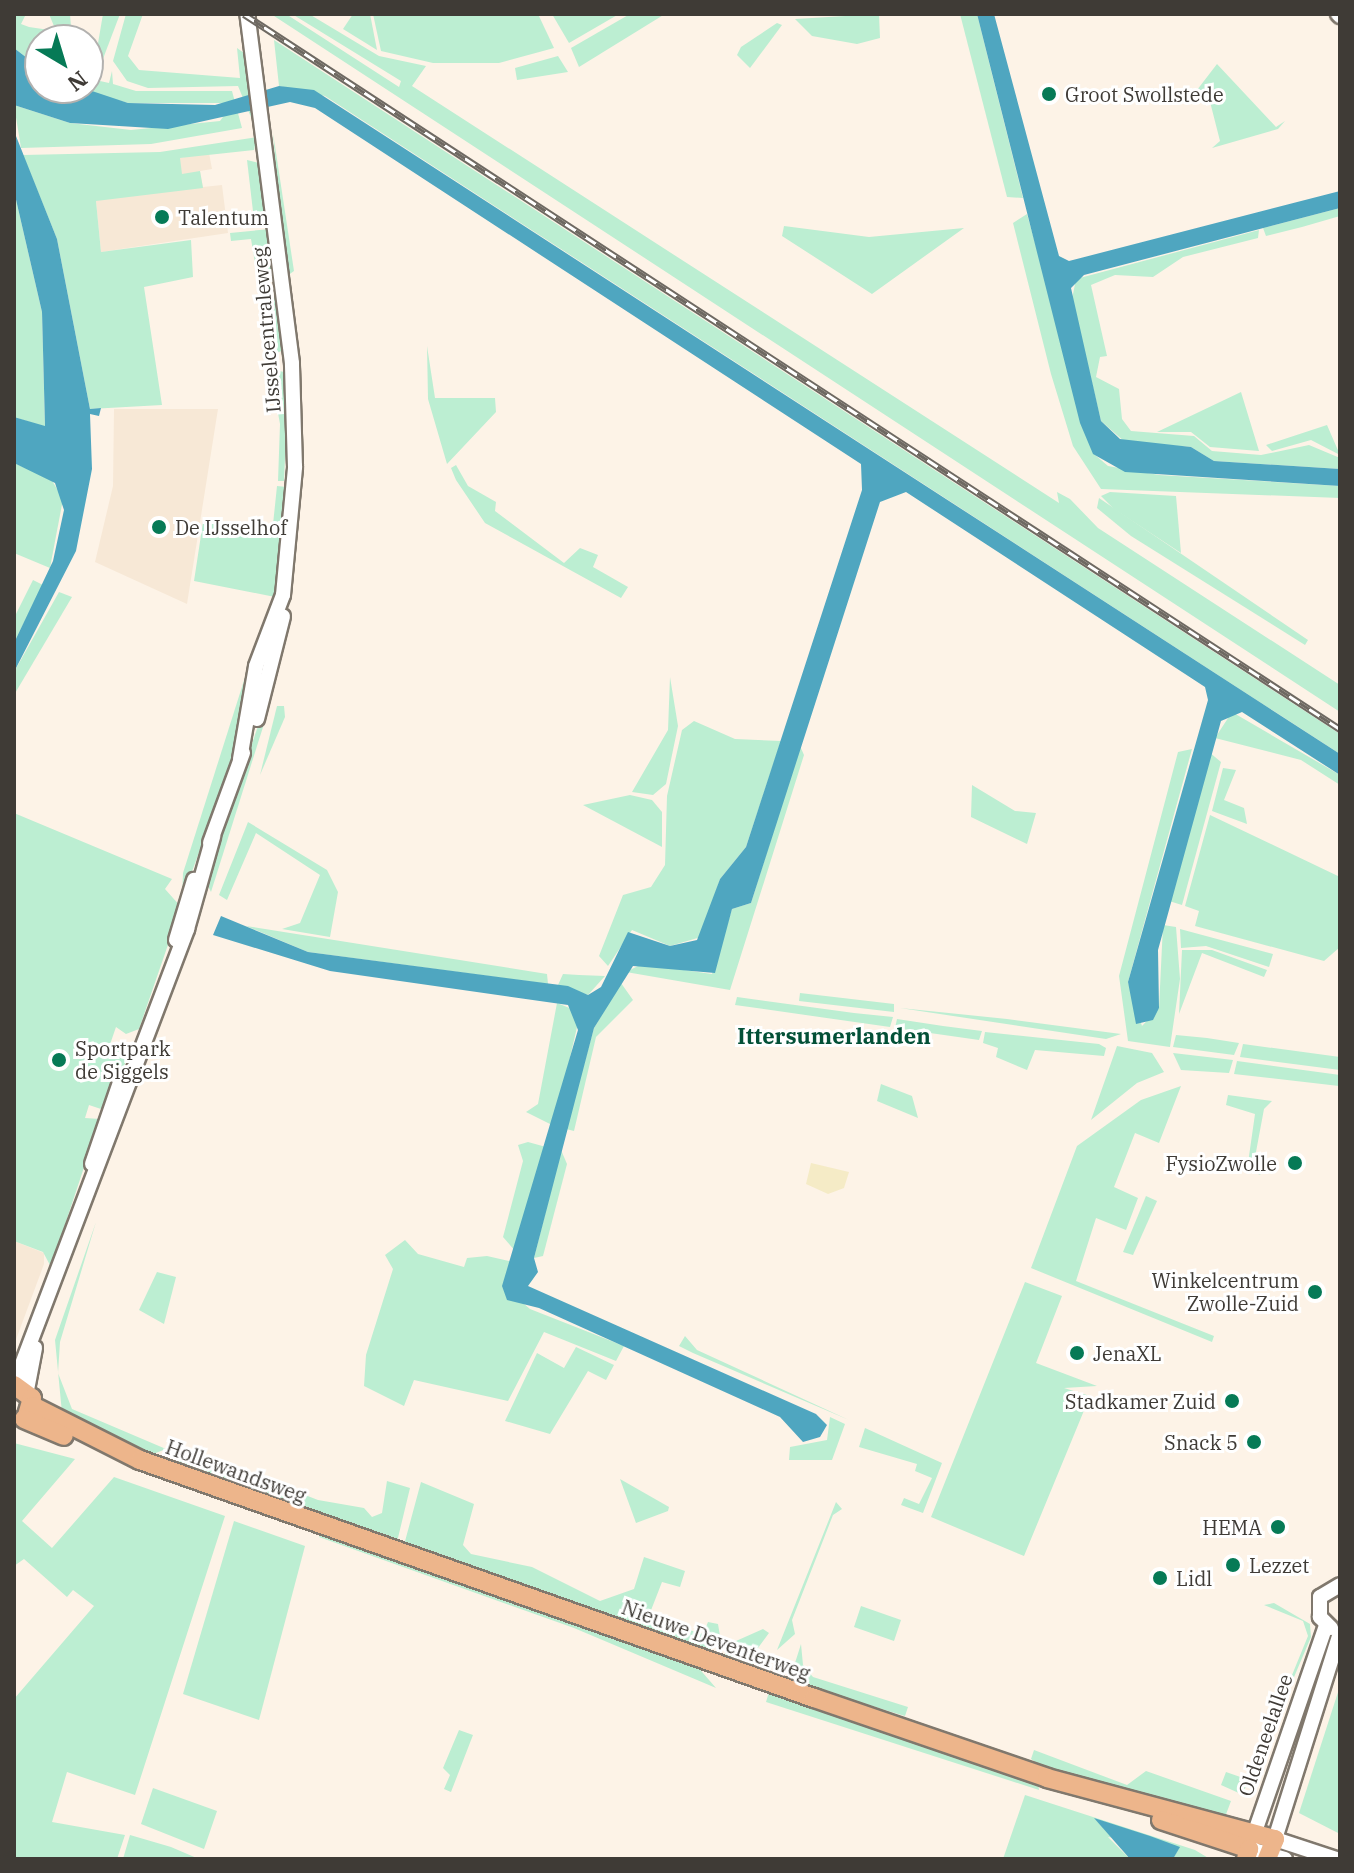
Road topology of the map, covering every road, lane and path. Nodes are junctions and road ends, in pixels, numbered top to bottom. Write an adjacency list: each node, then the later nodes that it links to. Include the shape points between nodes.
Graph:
1 (247, 14): 2 (street, IJsselcentraleweg, via 293,386 293,503 283,595 256,666 240,759 213,837 209,865 42,1316)
2 (21, 1401): 3 (main road, Hollewandsweg, via 106,1447)
3 (352, 1536): 6 (main road, Nieuwe Deventerweg)
4 (1340, 1585): 5 (street, via 1320,1597)
5 (1335, 1629): 6 (street, Oldeneelallee); 7 (street, Oldeneelallee)
6 (1250, 1847): 7 (main road, Nieuwe Deventerweg)
7 (1274, 1853): 8 (street, Nieuwe Deventerweg)
8 (1336, 1859)

